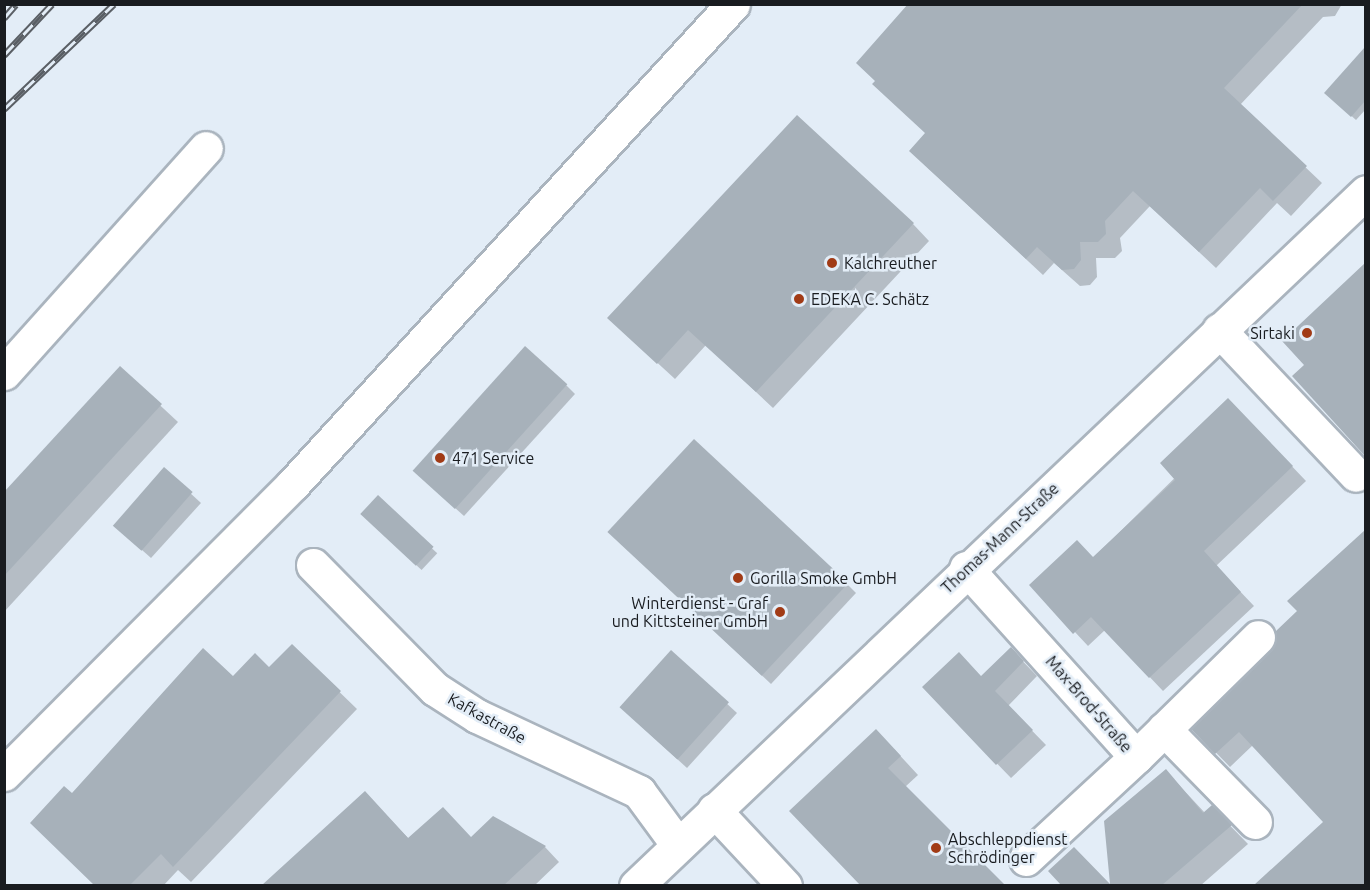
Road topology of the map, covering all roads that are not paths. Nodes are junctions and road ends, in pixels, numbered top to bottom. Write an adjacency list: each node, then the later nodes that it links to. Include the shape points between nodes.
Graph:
1 (734, 4): 12 (street, via 269,509)
2 (206, 148): 5 (street)
3 (1365, 192): 4 (street, Thomas-Mann-Straße)
4 (1219, 330): 6 (street); 8 (street, Thomas-Mann-Straße)
5 (4, 373)
6 (1356, 475)
7 (313, 565): 15 (street, Kafkastraße, via 435,689 477,716 639,792)
8 (966, 568): 11 (street, Max-Brod-Straße); 13 (street, Thomas-Mann-Straße)
9 (1258, 637): 10 (street)
10 (1164, 729): 11 (street); 14 (street)
11 (1136, 757): 16 (street, Max-Brod-Straße)
12 (4, 774)
13 (714, 810): 15 (street, Thomas-Mann-Straße); 18 (street)
14 (1255, 822)
15 (678, 845): 17 (street, Thomas-Mann-Straße)
16 (1026, 859)
17 (636, 885)
18 (785, 885)

